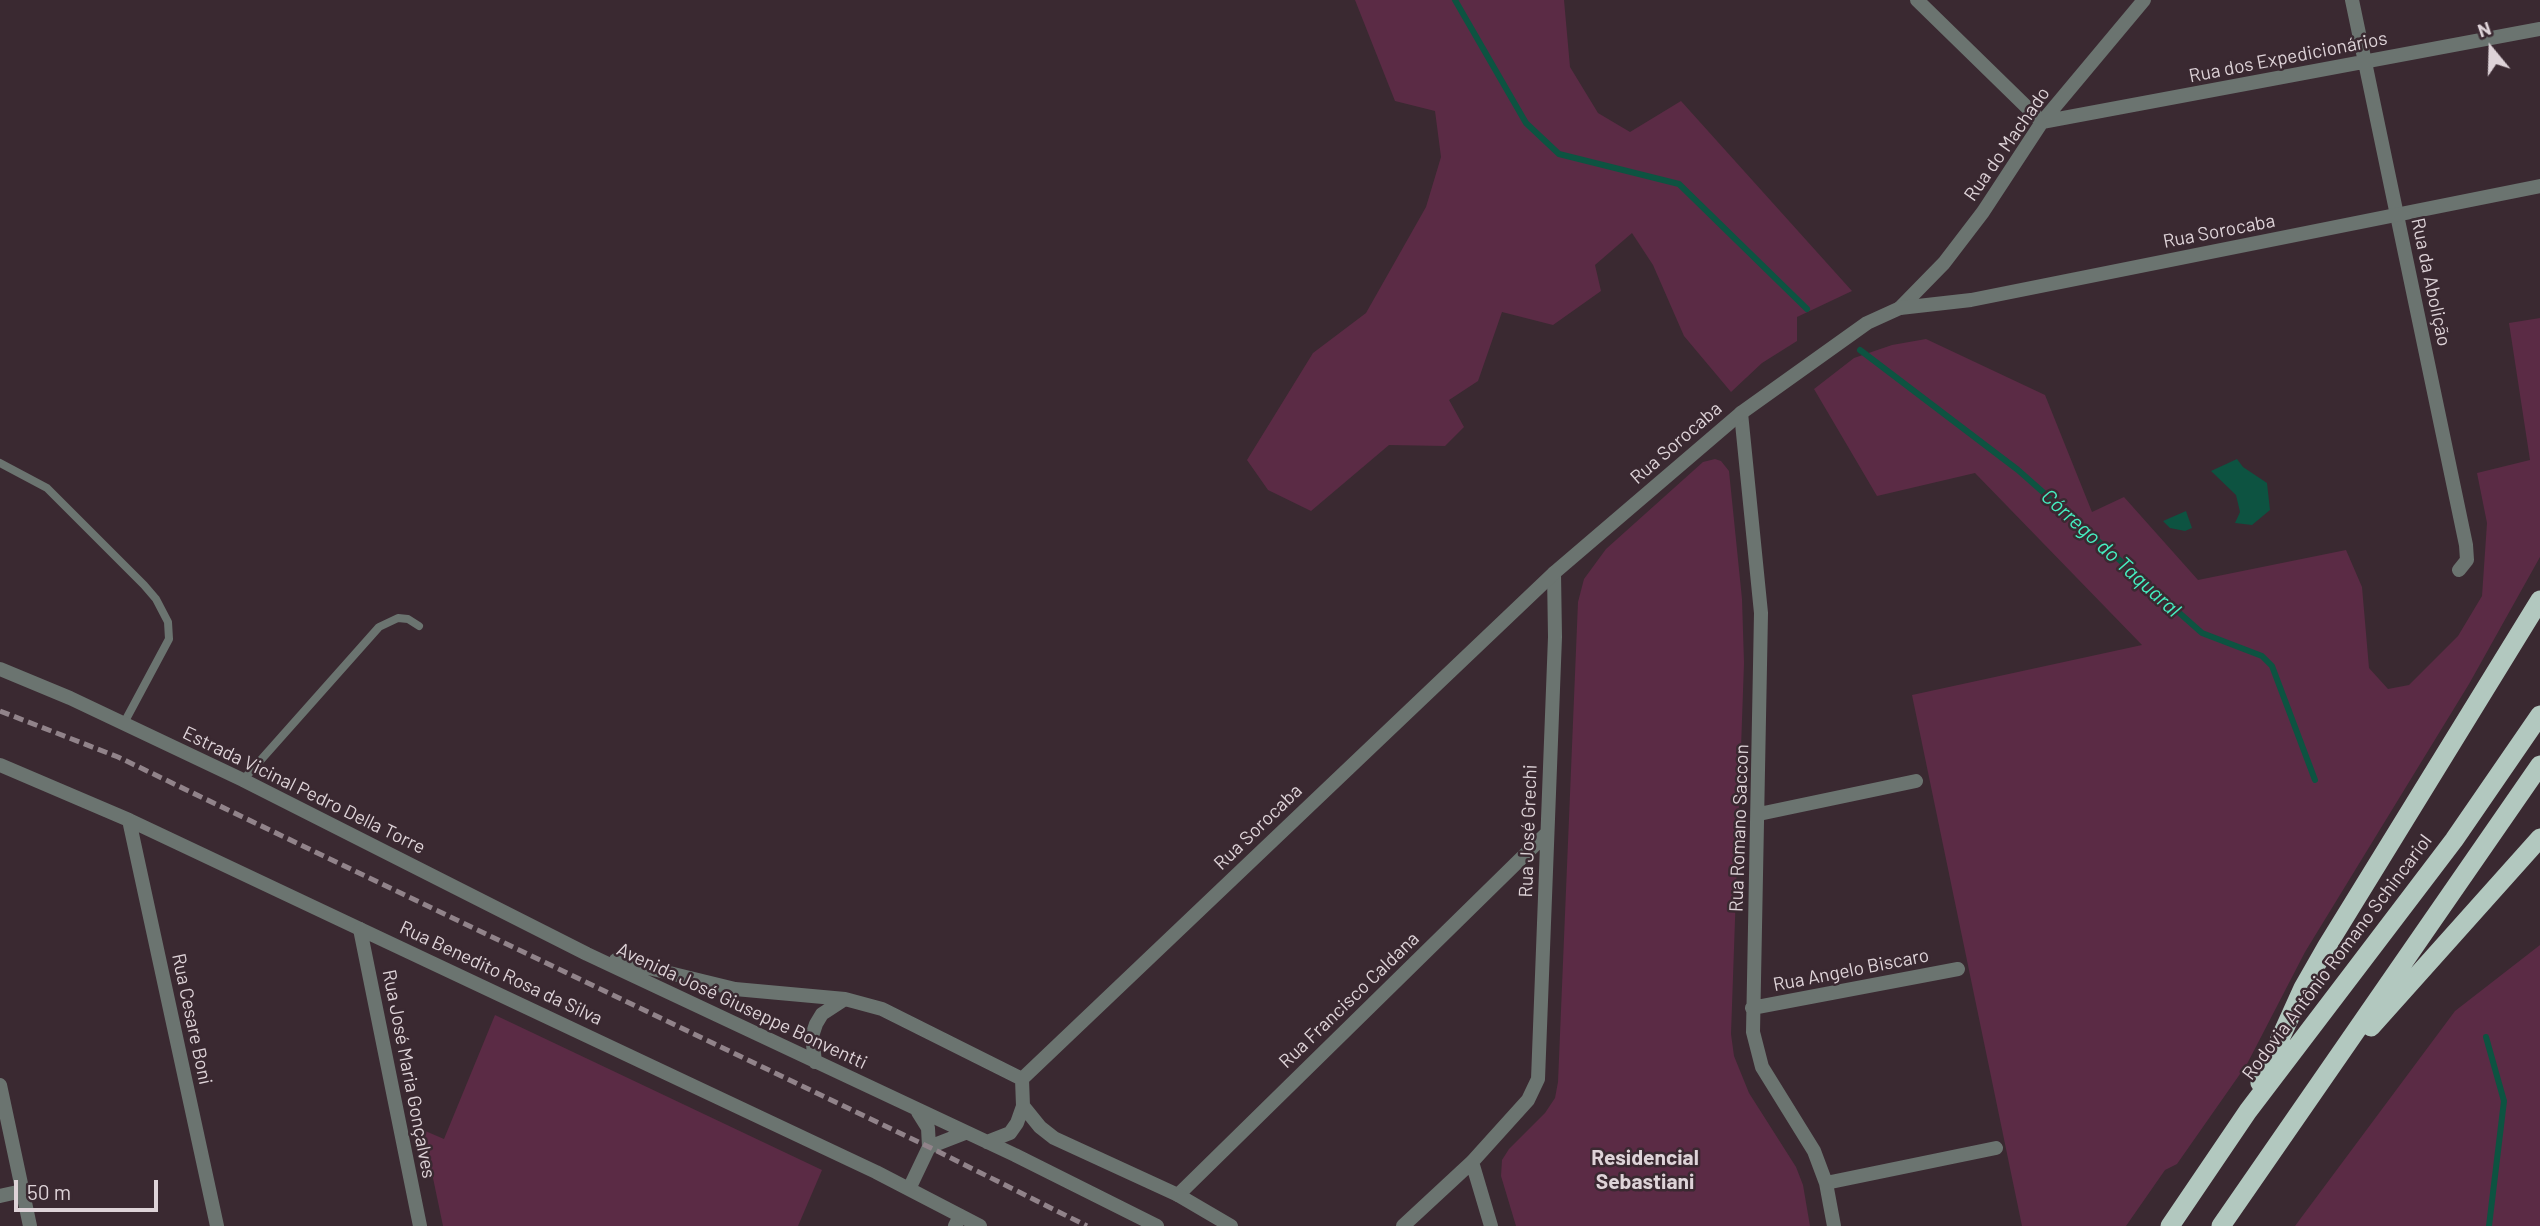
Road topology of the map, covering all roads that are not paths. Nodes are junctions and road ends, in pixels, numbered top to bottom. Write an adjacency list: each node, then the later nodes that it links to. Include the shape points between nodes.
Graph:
1 (1917, 0): 6 (street)
2 (2144, 0): 6 (street, Rua do Machado)
3 (2352, 0): 5 (street, Rua da Abolição)
4 (2540, 29): 5 (street, Rua dos Expedicionários)
5 (2365, 62): 6 (street, Rua dos Expedicionários); 8 (street, Rua da Abolição)
6 (2042, 122): 9 (street, Rua do Machado, via 1960,242)
7 (2540, 186): 8 (street, Rua Sorocaba)
8 (2397, 215): 9 (street, Rua Sorocaba, via 1971,300); 12 (street, Rua da Abolição, via 2466,545 2467,560)
9 (1900, 308): 10 (street, Rua Sorocaba, via 1867,323)
10 (1741, 413): 13 (street, Rua Sorocaba); 23 (street, Rua Romano Saccon, via 1761,612)
11 (0, 463): 18 (lane, via 47,488 156,598 168,622 169,639)
12 (2459, 570)
13 (1554, 573): 25 (street, Rua José Grechi); 33 (street, Rua Sorocaba)
14 (2540, 600): 37 (highway, via 2315,967)
15 (419, 626): 21 (lane, via 398,618 379,627)
16 (0, 669): 18 (street, Estrada Vicinal Pedro Della Torre)
17 (2540, 715): 37 (highway, Rodovia Antônio Romano Schincariol, via 2454,840)
18 (124, 723): 21 (street, Estrada Vicinal Pedro Della Torre)
19 (0, 765): 24 (street, Rua Benedito Rosa da Silva)
20 (2540, 765): 35 (highway)
21 (243, 780): 28 (street, Estrada Vicinal Pedro Della Torre)
22 (1916, 781): 23 (street)
23 (1759, 814): 31 (street, Rua Romano Saccon)
24 (130, 821): 27 (street, Rua Benedito Rosa da Silva); 51 (street, Rua Cesare Boni)
25 (1548, 834): 43 (street, Rua José Grechi, via 1535,1090); 47 (street, Rua Francisco Caldana)
26 (2540, 838): 35 (highway)
27 (360, 929): 45 (street, Rua Benedito Rosa da Silva); 52 (street, Rua José Maria Gonçalves)
28 (587, 954): 30 (street, Avenida José Giuseppe Bonventti, via 735,989); 32 (street, Avenida José Giuseppe Bonventti)
29 (1958, 969): 31 (street, Rua Angelo Biscaro)
30 (845, 999): 32 (street, via 822,1014 816,1024 812,1036); 33 (street, Avenida José Giuseppe Bonventti, via 882,1009)
31 (1752, 1008): 44 (street, Rua Romano Saccon, via 1755,1050 1762,1067 1814,1151)
32 (815, 1062): 38 (street, Avenida José Giuseppe Bonventti)
33 (1023, 1079): 36 (street)
34 (0, 1085): 46 (street)
35 (2312, 1093): 60 (highway)
36 (1023, 1106): 40 (street, via 1010,1133); 47 (street, via 1054,1138)
37 (2248, 1111): 59 (highway, Rodovia Antônio Romano Schincariol)
38 (918, 1112): 39 (street, Avenida José Giuseppe Bonventti); 41 (street, via 928,1128)
39 (965, 1133): 40 (street, Avenida José Giuseppe Bonventti); 41 (street)
40 (987, 1142): 54 (street, Avenida José Giuseppe Bonventti)
41 (929, 1147): 45 (street)
42 (1996, 1148): 44 (street)
43 (1472, 1162): 56 (street); 57 (street)
44 (1826, 1182): 58 (street, Rua Romano Saccon)
45 (909, 1189): 49 (street, Rua Benedito Rosa da Silva)
46 (22, 1191): 48 (street); 50 (street)
47 (1178, 1195): 55 (street)
48 (0, 1196)
49 (957, 1221): 53 (street, Rua Benedito Rosa da Silva)
50 (30, 1226)
51 (217, 1226)
52 (420, 1226)
53 (981, 1226)
54 (1157, 1226)
55 (1231, 1226)
56 (1402, 1226)
57 (1490, 1226)
58 (1834, 1226)
59 (2170, 1226)
60 (2221, 1226)

